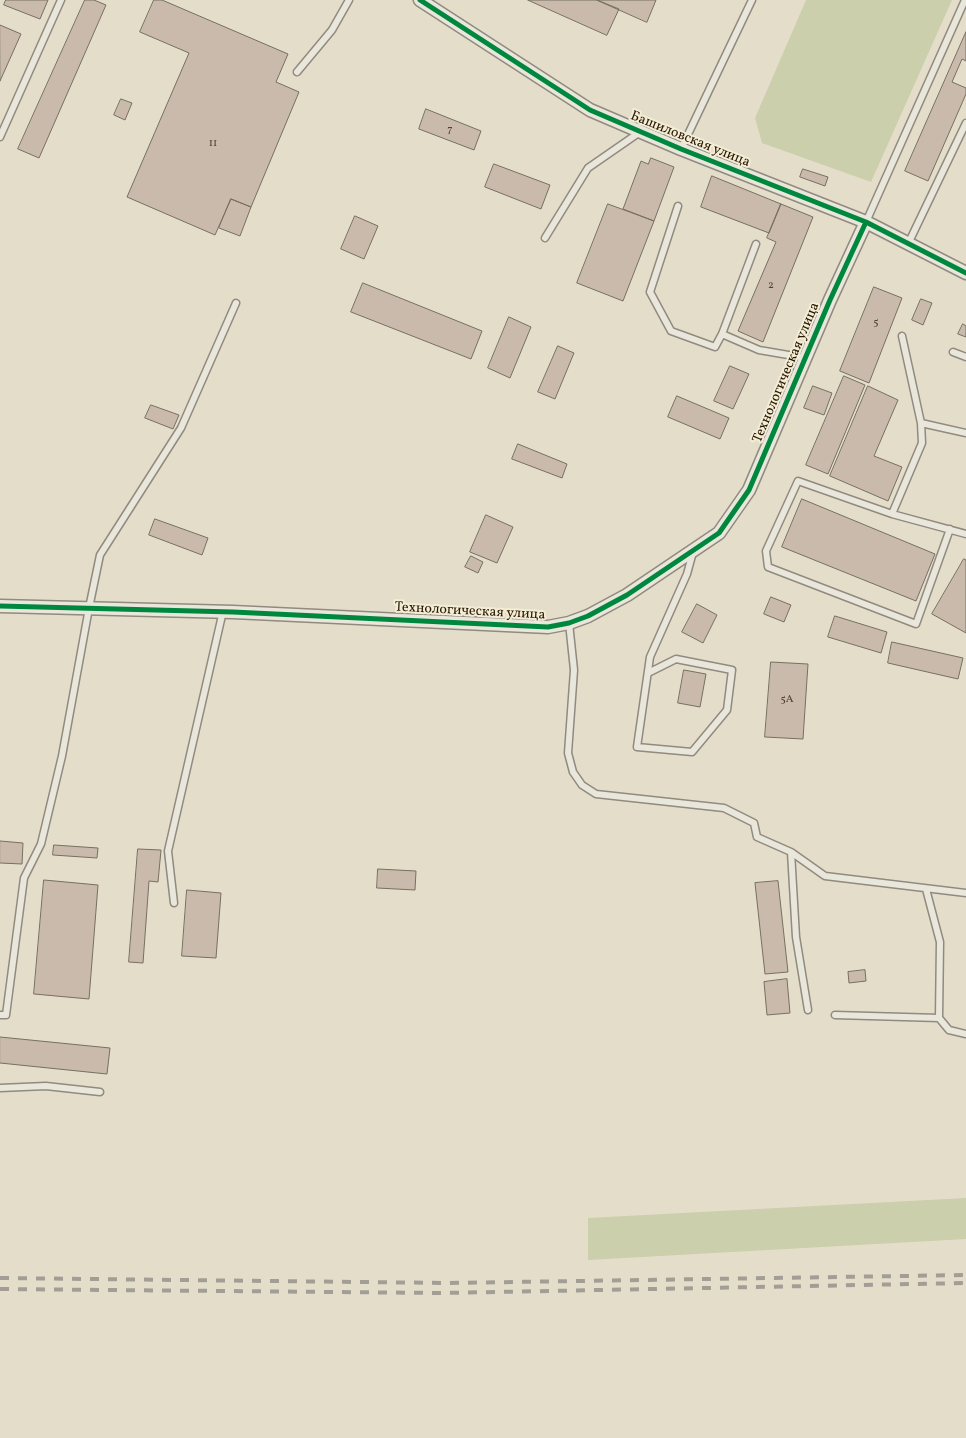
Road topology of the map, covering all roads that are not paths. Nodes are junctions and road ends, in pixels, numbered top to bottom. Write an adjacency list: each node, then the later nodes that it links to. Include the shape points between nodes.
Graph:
1 (61, 0): 9 (lane)
2 (349, 0): 6 (lane, via 332,30)
3 (420, 0): 8 (street, Башиловская улица, via 590,110)
4 (752, 0): 10 (lane)
5 (965, 0): 12 (lane, Технологическая улица)
6 (297, 72)
7 (966, 123): 15 (lane)
8 (640, 132): 10 (street, Башиловская улица); 13 (lane, via 588,168)
9 (0, 137)
10 (681, 149): 12 (street, Башиловская улица)
11 (678, 206): 18 (lane, via 650,292 671,331 714,346)
12 (866, 222): 15 (street, Башиловская улица); 22 (street, Технологическая улица)
13 (546, 238)
14 (756, 244): 18 (lane)
15 (908, 244): 16 (street, Башиловская улица)
16 (966, 273)
17 (236, 303): 30 (lane, via 181,428 100,555)
18 (722, 334): 22 (lane, via 759,350)
19 (902, 336): 23 (lane)
20 (953, 352): 21 (lane)
21 (966, 357)
22 (806, 358): 28 (street, Технологическая улица, via 749,490 719,533)
23 (921, 422): 24 (lane); 25 (lane, via 922,443)
24 (966, 433)
25 (892, 514): 26 (lane); 26 (lane, via 798,481 766,551 768,567 916,624)
26 (950, 529): 27 (lane)
27 (966, 534)
28 (694, 551): 32 (street, Технологическая улица, via 627,595); 33 (lane, via 650,657)
29 (0, 606): 30 (street, Технологическая улица)
30 (89, 608): 31 (street, Технологическая улица); 39 (lane, via 62,756 41,844 24,878 6,1015)
31 (223, 611): 32 (street, Технологическая улица, via 548,627); 37 (lane, via 168,851)
32 (568, 623): 34 (lane, via 574,670 568,753 573,772 582,784 596,794 724,808 754,823 757,837)
33 (648, 673): 33 (lane, via 637,747 692,752 727,710 732,670 676,659)
34 (791, 852): 35 (lane, via 824,876); 38 (lane, via 796,937)
35 (926, 889): 36 (lane); 41 (lane, via 940,942)
36 (966, 893)
37 (174, 903)
38 (808, 1010)
39 (0, 1015)
40 (835, 1015): 41 (lane)
41 (939, 1018): 42 (lane, via 949,1030)
42 (966, 1034)
43 (0, 1088): 44 (lane, via 46,1086)
44 (100, 1092)

